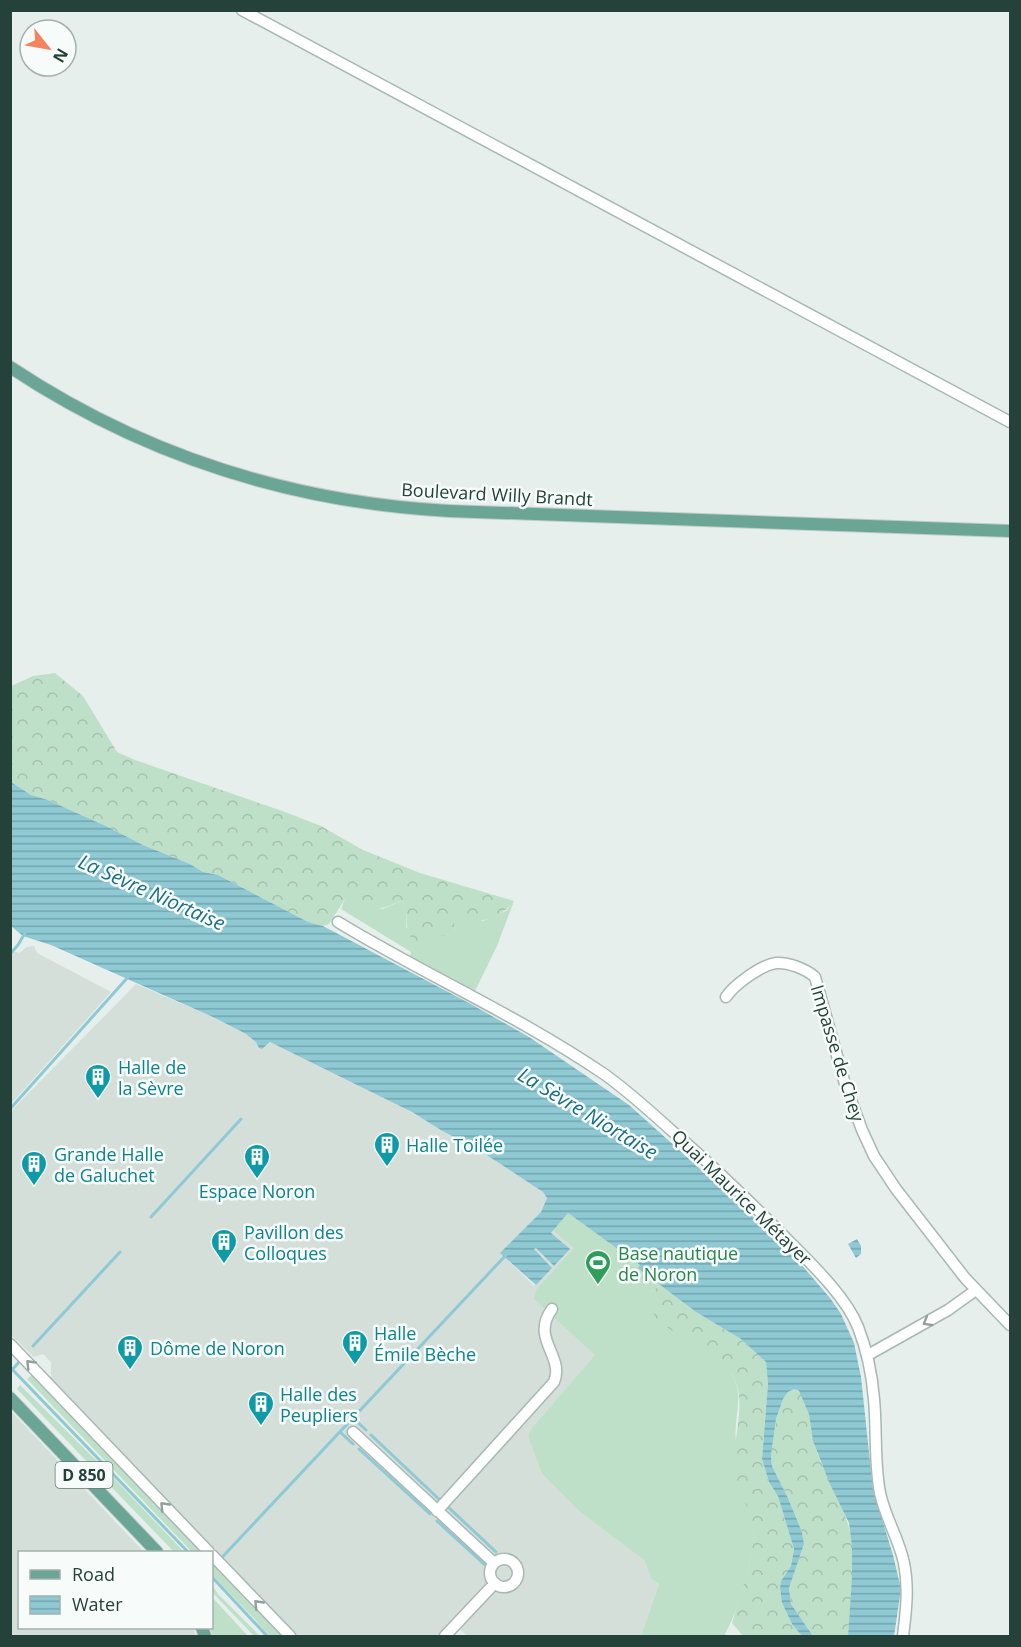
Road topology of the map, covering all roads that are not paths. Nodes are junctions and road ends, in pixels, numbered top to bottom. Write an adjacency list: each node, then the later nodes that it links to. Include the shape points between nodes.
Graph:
1 (242, 10): 3 (street)
2 (10, 367): 4 (main road, Boulevard Willy Brandt, via 90,415 160,448 245,478 342,500 458,512)
3 (1011, 422)
4 (1011, 531)
5 (338, 922): 11 (street, Quai Maurice Métayer, via 529,1027 628,1092 742,1193 817,1270 849,1309)
6 (726, 997): 7 (street, Impasse de Chey, via 734,986 774,963 799,968 815,978 845,1084 874,1156)
7 (975, 1290): 9 (street, Impasse de Chey); 11 (street, one-way to 11, via 948,1310)
8 (552, 1309): 14 (street, via 543,1331 557,1370 554,1382)
9 (1011, 1325)
10 (10, 1344): 16 (street, one-way to 10)
11 (868, 1355): 22 (street, Quai Maurice Métayer, via 880,1494 904,1561 907,1584)
12 (10, 1398): 15 (main road, D 850)
13 (353, 1431): 14 (street)
14 (437, 1511): 18 (street)
15 (157, 1551)
16 (207, 1551)
17 (213, 1557): 20 (street, one-way to 17)
18 (494, 1563): 19 (street, via 490,1572); 19 (street, via 509,1559 518,1574 507,1587)
19 (495, 1583): 21 (street)
20 (290, 1636)
21 (445, 1636)
22 (903, 1636)

